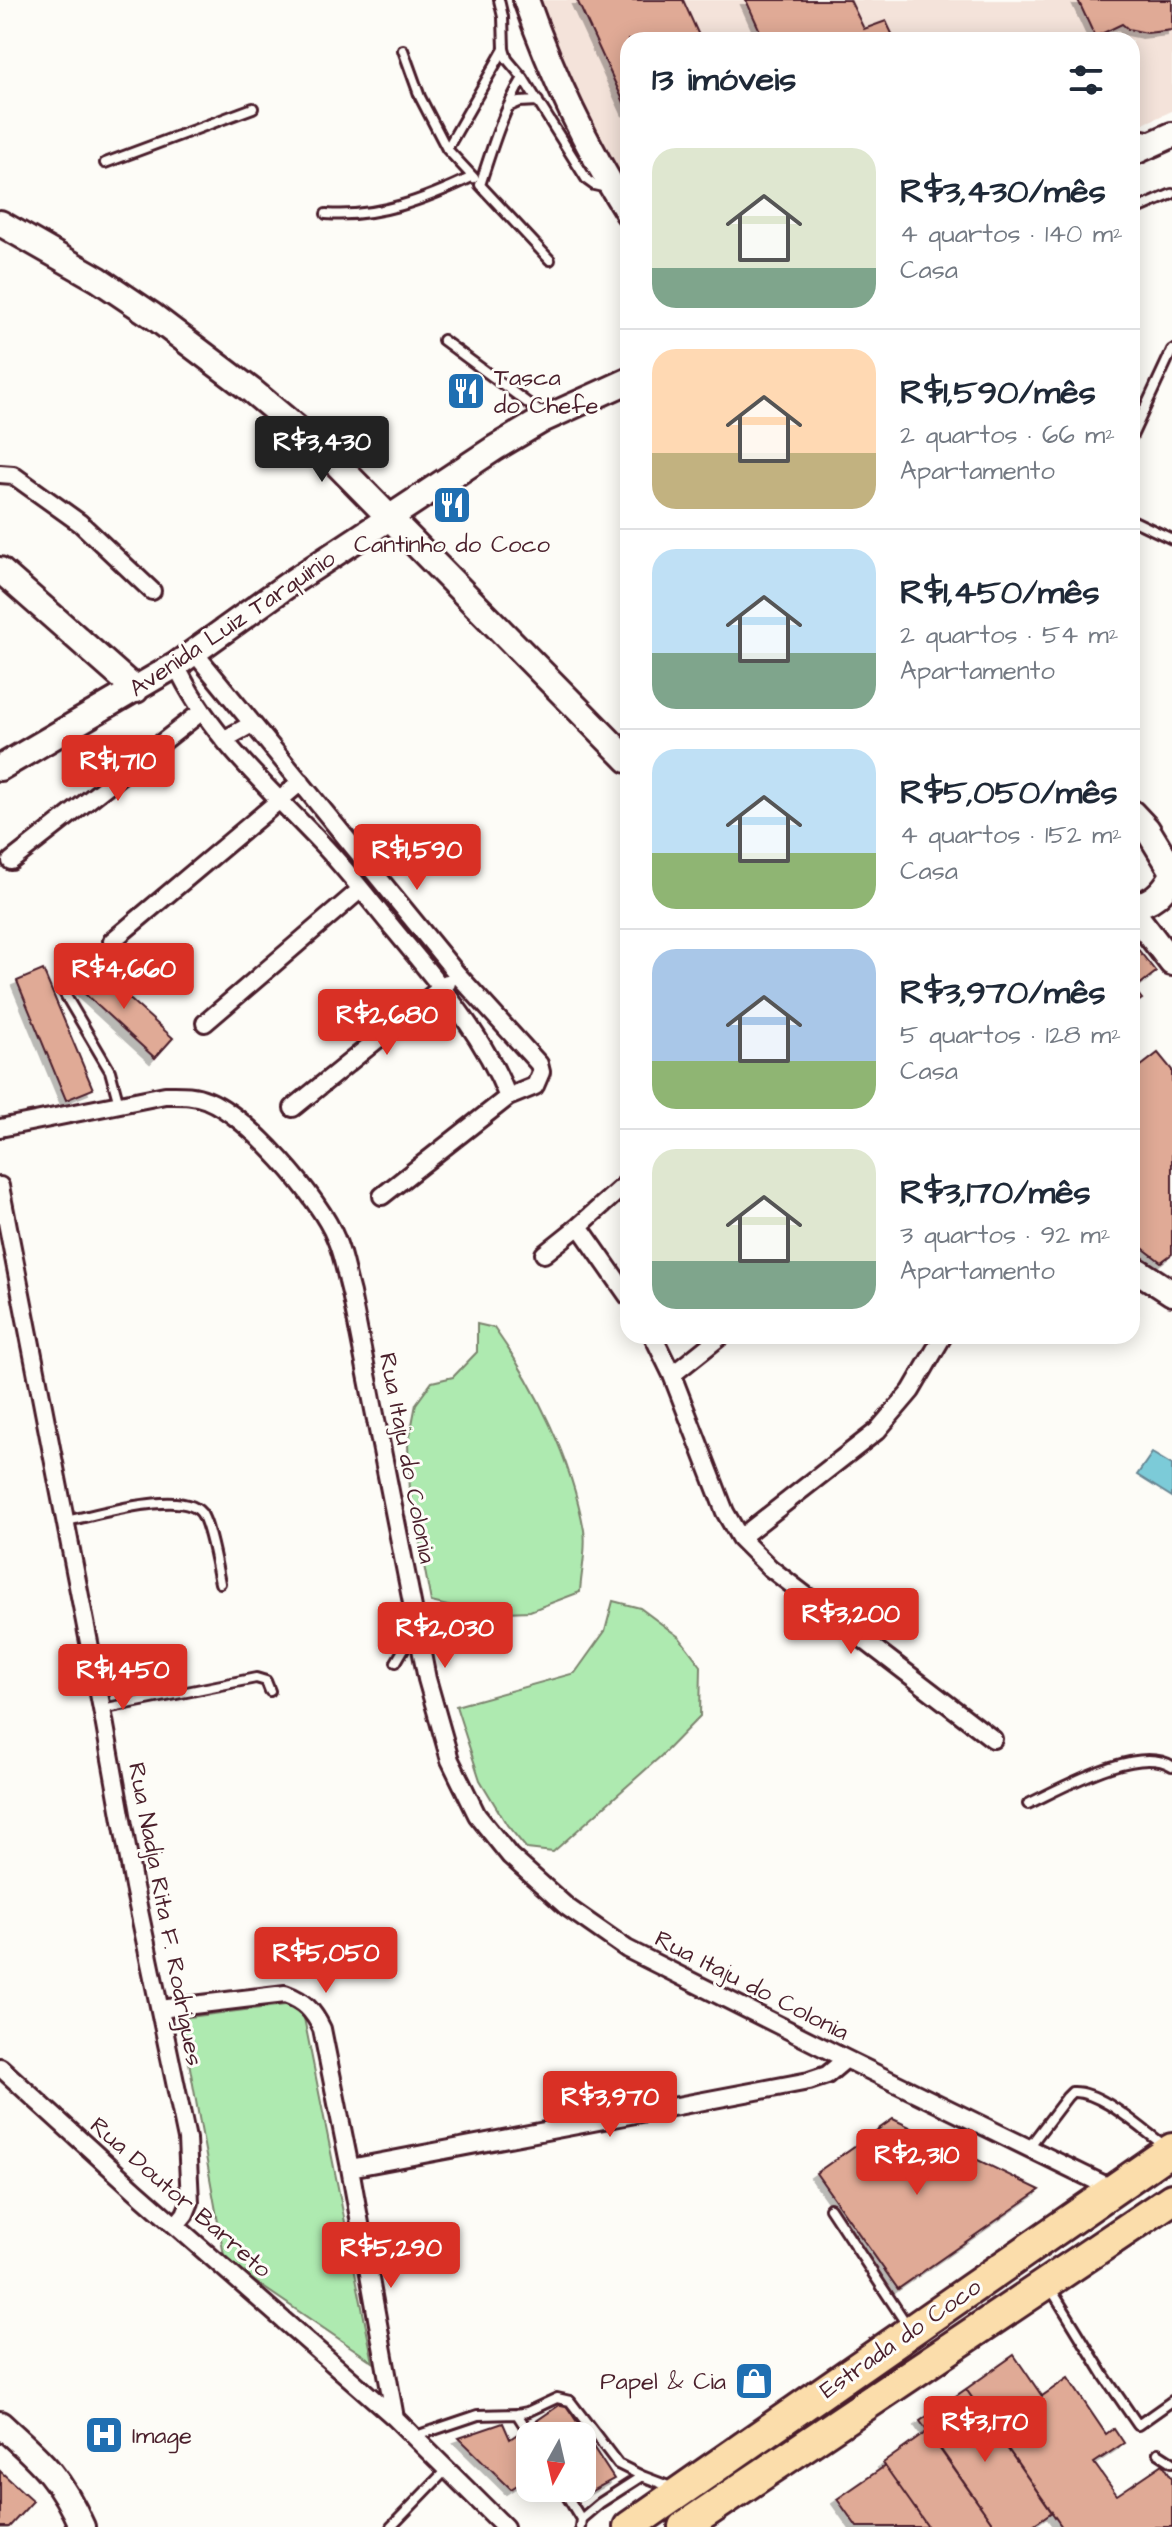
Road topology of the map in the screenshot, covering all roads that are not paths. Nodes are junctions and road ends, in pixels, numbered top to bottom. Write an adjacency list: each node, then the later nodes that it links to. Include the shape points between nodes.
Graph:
1 (499, 0): 3 (lane)
2 (526, 0): 16 (street, via 558,83)
3 (504, 49): 5 (lane); 11 (lane)
4 (403, 50): 11 (lane)
5 (523, 78): 6 (lane); 7 (lane)
6 (538, 101): 7 (lane); 16 (lane, via 587,180)
7 (507, 107): 15 (lane)
8 (253, 108): 13 (lane)
9 (1140, 134): 10 (lane)
10 (1167, 137): 12 (street)
11 (447, 149): 14 (lane)
12 (1140, 149)
13 (105, 163)
14 (472, 177): 15 (lane); 20 (lane, via 381,212)
15 (480, 185): 22 (lane)
16 (612, 188): 18 (street)
17 (1172, 194): 19 (lane)
18 (620, 200)
19 (1140, 207)
20 (326, 214)
21 (0, 223): 29 (street, via 98,279 252,391 325,452)
22 (550, 260)
23 (443, 340): 26 (lane)
24 (1172, 350): 27 (lane)
25 (620, 390): 26 (street, Avenida Luiz Tarquínio)
26 (544, 419): 29 (street, Avenida Luiz Tarquínio)
27 (1140, 419)
28 (0, 474): 33 (street, via 13,475 80,523)
29 (387, 518): 34 (street, Avenida Luiz Tarquínio); 39 (street)
30 (1140, 524): 31 (lane)
31 (1172, 539)
32 (2, 573): 35 (street)
33 (152, 591)
34 (185, 658): 35 (street, Avenida Luiz Tarquínio); 36 (street); 37 (street)
35 (136, 690): 40 (street, Avenida Luiz Tarquínio)
36 (201, 712): 38 (street); 46 (street)
37 (252, 724): 38 (street); 41 (street)
38 (225, 739): 42 (street)
39 (620, 752)
40 (0, 768)
41 (301, 782): 42 (street); 44 (street)
42 (278, 800): 45 (street); 52 (street)
43 (1140, 822): 47 (street)
44 (339, 828): 45 (street); 54 (street)
45 (323, 844): 49 (street)
46 (11, 861)
47 (1172, 870)
48 (1172, 876): 50 (street, via 1166,888)
49 (361, 889): 55 (street); 57 (street)
50 (1140, 905)
51 (1140, 921): 53 (street)
52 (112, 941)
53 (1172, 963)
54 (458, 975): 55 (street); 58 (street, via 539,1064 535,1086)
55 (441, 987): 58 (street, via 484,1045); 60 (street)
56 (63, 991): 59 (lane, via 110,1071)
57 (205, 1023)
58 (508, 1097): 64 (street)
59 (119, 1105): 61 (street, Rua Itaju do Colonia); 77 (street, Rua Itaju do Colonia, via 165,1095 210,1101 275,1154 310,1194 336,1239)
60 (293, 1108)
61 (0, 1128)
62 (0, 1186): 74 (street, Rua Nadja Rita F. Rodrigues)
63 (620, 1189): 65 (street)
64 (382, 1196)
65 (579, 1226): 66 (street); 68 (street)
66 (544, 1254)
67 (1140, 1272): 69 (street)
68 (620, 1285)
69 (1172, 1293)
70 (657, 1344): 73 (street)
71 (711, 1344): 73 (street)
72 (938, 1344): 75 (street, via 911,1391 877,1431)
73 (672, 1375): 75 (street)
74 (65, 1522): 76 (lane, via 160,1502 194,1506 203,1514); 80 (street, Rua Nadja Rita F. Rodrigues)
75 (740, 1538): 81 (street, via 770,1568)
76 (220, 1583)
77 (418, 1633): 78 (lane); 85 (street, Rua Itaju do Colonia, via 450,1760 477,1815 510,1856 567,1907 627,1949)
78 (396, 1662)
79 (270, 1691): 80 (lane, via 266,1681 256,1678)
80 (102, 1709): 84 (street, Rua Nadja Rita F. Rodrigues)
81 (993, 1739)
82 (1172, 1766): 83 (lane, via 1142,1759 1094,1773)
83 (1028, 1804)
84 (160, 2009): 89 (street, via 285,1994 314,2011); 93 (street, Rua Nadja Rita F. Rodrigues, via 187,2139 190,2202)
85 (846, 2059): 87 (street, Rua Itaju do Colonia); 89 (street, via 827,2075 809,2081)
86 (0, 2067): 93 (street, Rua Doutor Barreto)
87 (1029, 2147): 88 (lane, via 1067,2097 1081,2092); 90 (street, Rua Itaju do Colonia)
88 (1171, 2150): 90 (highway, Estrada do Coco)
89 (350, 2168): 98 (street)
90 (1115, 2190): 95 (highway, Estrada do Coco)
91 (830, 2208): 95 (lane)
92 (1164, 2212): 94 (highway, Estrada do Coco)
93 (176, 2225): 98 (street, Rua Doutor Barreto)
94 (1047, 2284): 96 (lane, via 1138,2425); 113 (highway, Estrada do Coco)
95 (911, 2331): 106 (highway, Estrada do Coco)
96 (1172, 2401)
97 (517, 2414): 99 (lane); 101 (lane, via 478,2415); 105 (lane, via 557,2398 570,2401 618,2464)
98 (395, 2418): 101 (street, Rua Doutor Barreto)
99 (522, 2422)
100 (0, 2424): 109 (street, via 54,2475)
101 (412, 2437): 104 (street, Rua Doutor Barreto)
102 (1158, 2453): 103 (lane)
103 (1172, 2462)
104 (446, 2470): 110 (lane); 111 (street, Rua Doutor Barreto)
105 (642, 2476): 106 (lane); 108 (lane, via 600,2503)
106 (681, 2491): 112 (highway, Estrada do Coco)
107 (570, 2502): 108 (lane)
108 (581, 2523)
109 (82, 2527)
110 (391, 2527)
111 (505, 2527)
112 (629, 2527)
113 (684, 2527)

